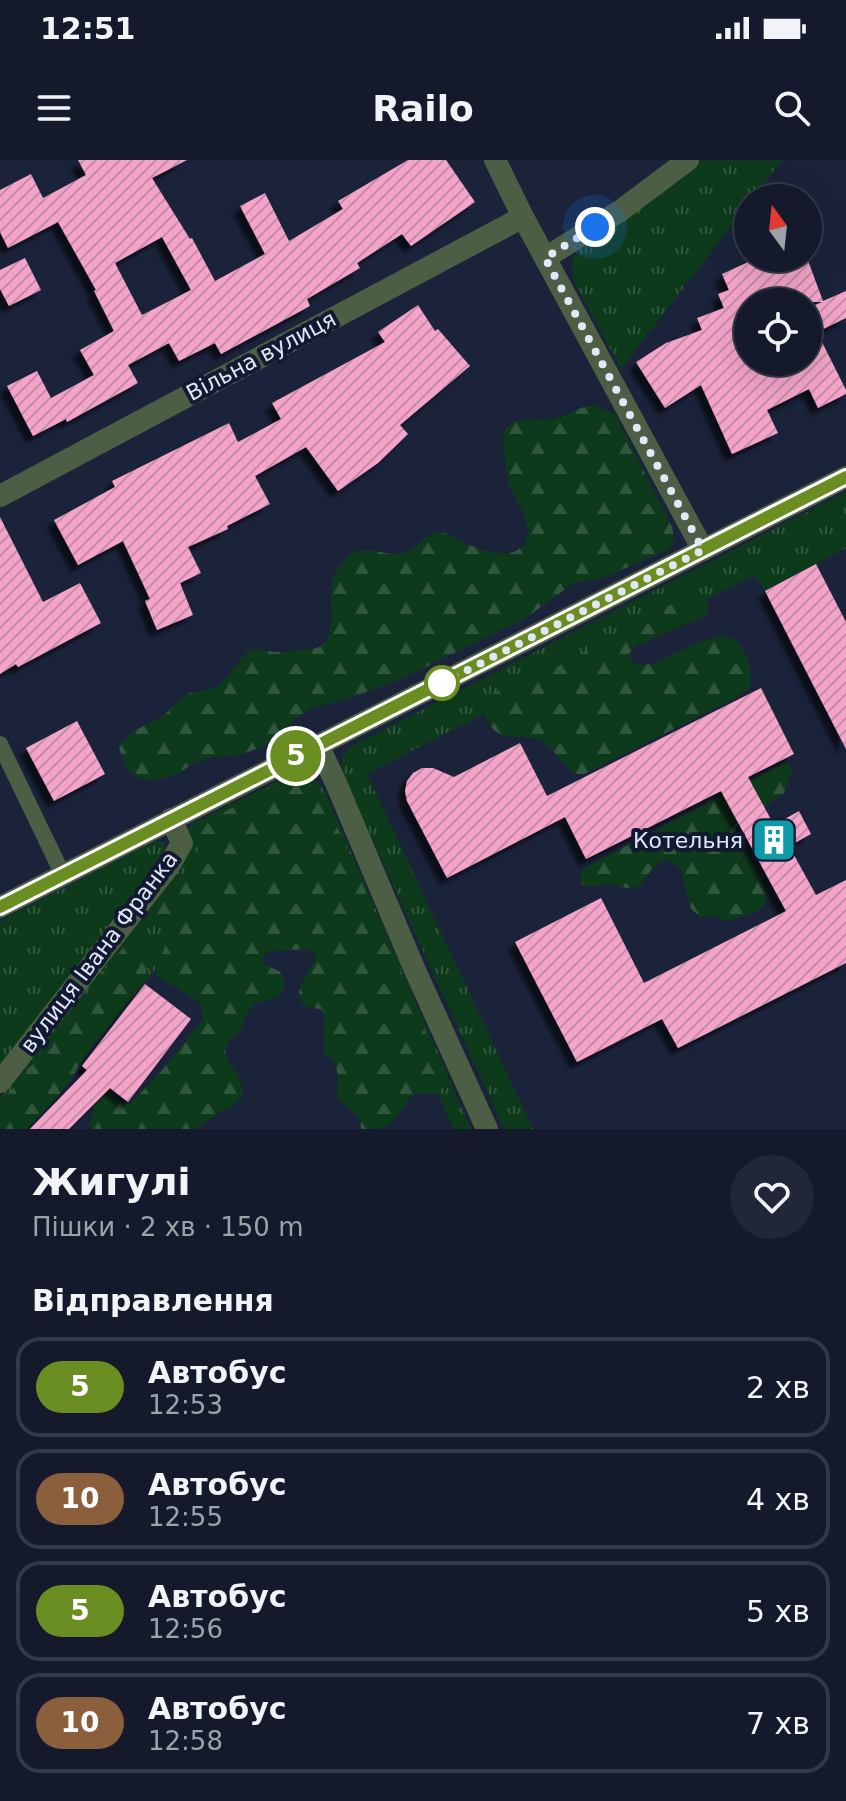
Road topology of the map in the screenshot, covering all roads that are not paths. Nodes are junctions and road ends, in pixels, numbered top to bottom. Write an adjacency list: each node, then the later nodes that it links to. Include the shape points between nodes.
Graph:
1 (495, 160): 3 (street)
2 (688, 160): 4 (street)
3 (523, 217): 4 (street); 6 (street, Вільна вулиця)
4 (545, 258): 7 (street)
5 (846, 477): 7 (street)
6 (0, 496)
7 (703, 550): 9 (street)
8 (0, 744): 11 (lane)
9 (318, 745): 10 (street); 14 (street)
10 (171, 819): 11 (street); 13 (street, вулиця Івана Франка, via 182,843 169,866)
11 (63, 875): 12 (street)
12 (0, 907)
13 (0, 1082)
14 (487, 1129)

